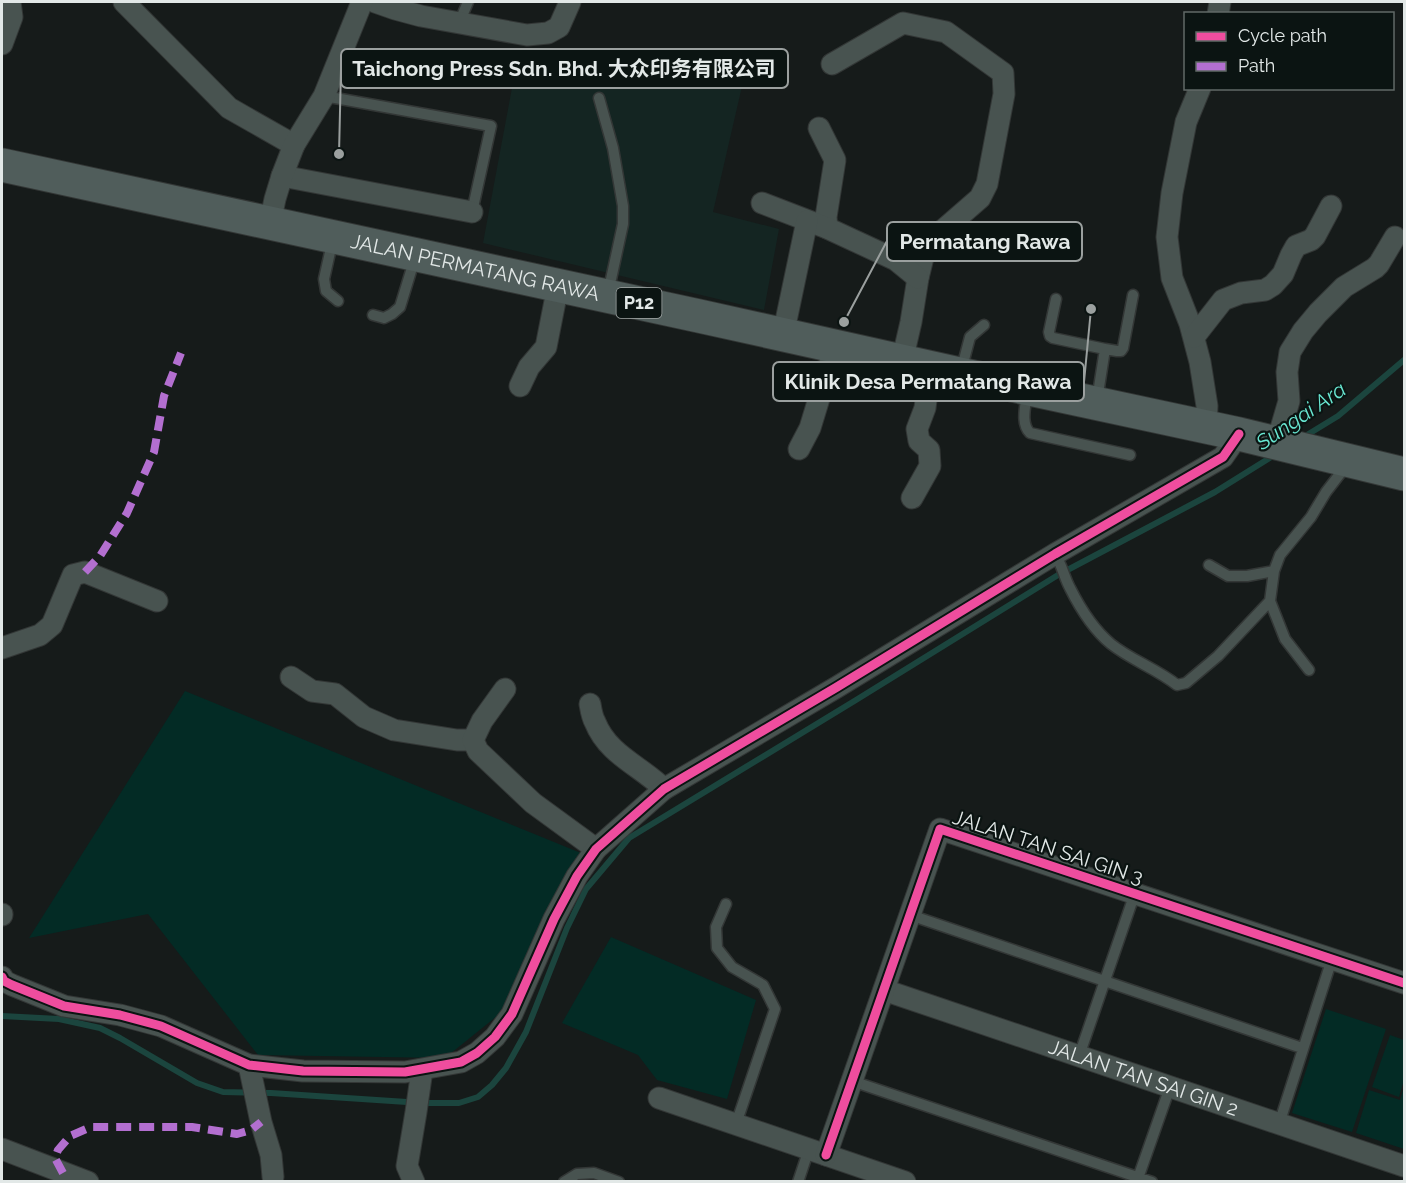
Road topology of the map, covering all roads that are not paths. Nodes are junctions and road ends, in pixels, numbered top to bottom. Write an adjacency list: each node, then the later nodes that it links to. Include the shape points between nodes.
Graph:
1 (10, 2): 8 (street, via 12,17)
2 (124, 2): 14 (street, via 229,108)
3 (362, 2): 11 (street)
4 (375, 2): 7 (street)
5 (468, 2): 7 (lane)
6 (570, 2): 7 (street, via 559,27 548,33 527,35)
7 (459, 22)
8 (2, 44)
9 (832, 64): 26 (street, via 903,23 946,32 1004,73 1004,94 987,184 980,198 926,245)
10 (1199, 90): 35 (street, via 1186,122 1167,237 1172,278)
11 (324, 96): 14 (street); 19 (lane, via 491,126)
12 (599, 98): 29 (lane, via 623,206 623,224)
13 (819, 128): 22 (street, via 835,160)
14 (294, 145): 16 (street)
15 (2, 165): 21 (main road, JALAN PERMATANG RAWA / P12)
16 (282, 176): 19 (street); 21 (street)
17 (762, 203): 20 (street)
18 (1331, 206): 35 (street, via 1315,236 1296,246 1283,274 1273,285 1223,300)
19 (472, 212)
20 (807, 221): 22 (street); 34 (street)
21 (270, 223): 23 (main road, JALAN PERMATANG RAWA / P12)
22 (827, 228): 26 (street, via 896,260)
23 (334, 237): 25 (main road, JALAN PERMATANG RAWA / P12); 31 (lane, via 324,279 326,291)
24 (1395, 237): 44 (street, via 1379,264 1344,287 1303,331 1290,352 1289,401)
25 (416, 255): 27 (main road, JALAN PERMATANG RAWA / P12); 32 (lane, via 400,307 384,318)
26 (918, 278): 38 (street, via 911,322)
27 (558, 286): 29 (main road, JALAN PERMATANG RAWA / P12); 39 (street, via 546,348 529,367)
28 (1133, 295): 37 (lane, via 1123,348)
29 (607, 296): 34 (main road, JALAN PERMATANG RAWA / P12)
30 (1056, 299): 37 (lane, via 1050,336)
31 (338, 301)
32 (373, 315)
33 (984, 325): 38 (lane)
34 (783, 335): 36 (main road, JALAN PERMATANG RAWA / P12)
35 (1194, 337): 42 (street, via 1207,406)
36 (834, 346): 38 (main road, JALAN PERMATANG RAWA / P12); 45 (street, via 810,428)
37 (1105, 349): 41 (lane)
38 (931, 368): 40 (main road, JALAN PERMATANG RAWA / P12); 49 (street, via 925,408 917,429 919,441 929,450 930,466)
39 (520, 386)
40 (1027, 388): 41 (main road, JALAN PERMATANG RAWA / P12); 46 (lane, via 1024,420 1030,433)
41 (1096, 403): 42 (main road, JALAN PERMATANG RAWA / P12)
42 (1206, 426): 43 (main road, JALAN PERMATANG RAWA / P12)
43 (1239, 434): 44 (main road, JALAN PERMATANG RAWA / P12); 50 (street, via 1223,457)
44 (1277, 442): 47 (main road, JALAN PERMATANG RAWA / P12)
45 (799, 449)
46 (1130, 454)
47 (1339, 458): 48 (main road, JALAN PERMATANG RAWA / P12); 52 (lane, via 1326,492 1280,555)
48 (1404, 474)
49 (912, 498)
50 (1056, 557): 53 (lane, via 1094,626 1111,644 1177,685 1186,683 1218,656); 61 (street)
51 (1209, 565): 52 (lane, via 1228,576)
52 (1274, 571): 53 (lane)
53 (1270, 601): 56 (lane, via 1285,639)
54 (157, 602): 55 (street, via 80,572 73,575 52,625 40,635)
55 (2, 648)
56 (1309, 670)
57 (291, 677): 60 (street, via 312,691 335,694 364,717 394,730)
58 (505, 689): 60 (street)
59 (590, 704): 61 (street, via 603,738 616,753)
60 (473, 740): 62 (street, via 478,751 533,803)
61 (664, 789): 62 (street)
62 (596, 849): 74 (street, via 554,918 512,1014 495,1037 461,1062)
63 (1135, 894): 65 (street, JALAN TAN SAI GIN 3, via 940,829); 66 (street, JALAN TAN SAI GIN 3); 68 (lane)
64 (726, 904): 78 (lane, via 716,927 717,948 732,967 763,985 775,1009)
65 (910, 915): 68 (lane); 70 (street, JALAN TAN SAI GIN 3)
66 (1332, 959): 69 (street, JALAN TAN SAI GIN 3); 71 (lane)
67 (2, 977): 73 (street, via 12,985 64,1006 161,1026)
68 (1105, 981): 71 (lane); 72 (lane)
69 (1404, 982)
70 (884, 990): 72 (street, JALAN TAN SAI GIN 2); 75 (street, JALAN TAN SAI GIN 3)
71 (1302, 1048): 79 (lane)
72 (1079, 1056): 76 (street, JALAN TAN SAI GIN 2)
73 (250, 1071): 74 (street); 83 (street, via 272,1155)
74 (420, 1074): 86 (street, via 407,1166)
75 (852, 1081): 81 (street, JALAN TAN SAI GIN 3); 84 (lane)
76 (1170, 1087): 79 (street, JALAN TAN SAI GIN 2); 84 (lane)
77 (658, 1098): 78 (street)
78 (736, 1124): 81 (street)
79 (1279, 1124): 82 (street, JALAN TAN SAI GIN 2)
80 (2, 1149): 85 (street)
81 (818, 1152): 89 (lane); 90 (street)
82 (1404, 1166)
83 (273, 1177)
84 (1138, 1179): 91 (lane)
85 (88, 1182)
86 (414, 1182)
87 (564, 1182): 88 (lane, via 577,1174 594,1173)
88 (619, 1182)
89 (798, 1182)
90 (905, 1182)
91 (1152, 1182)

